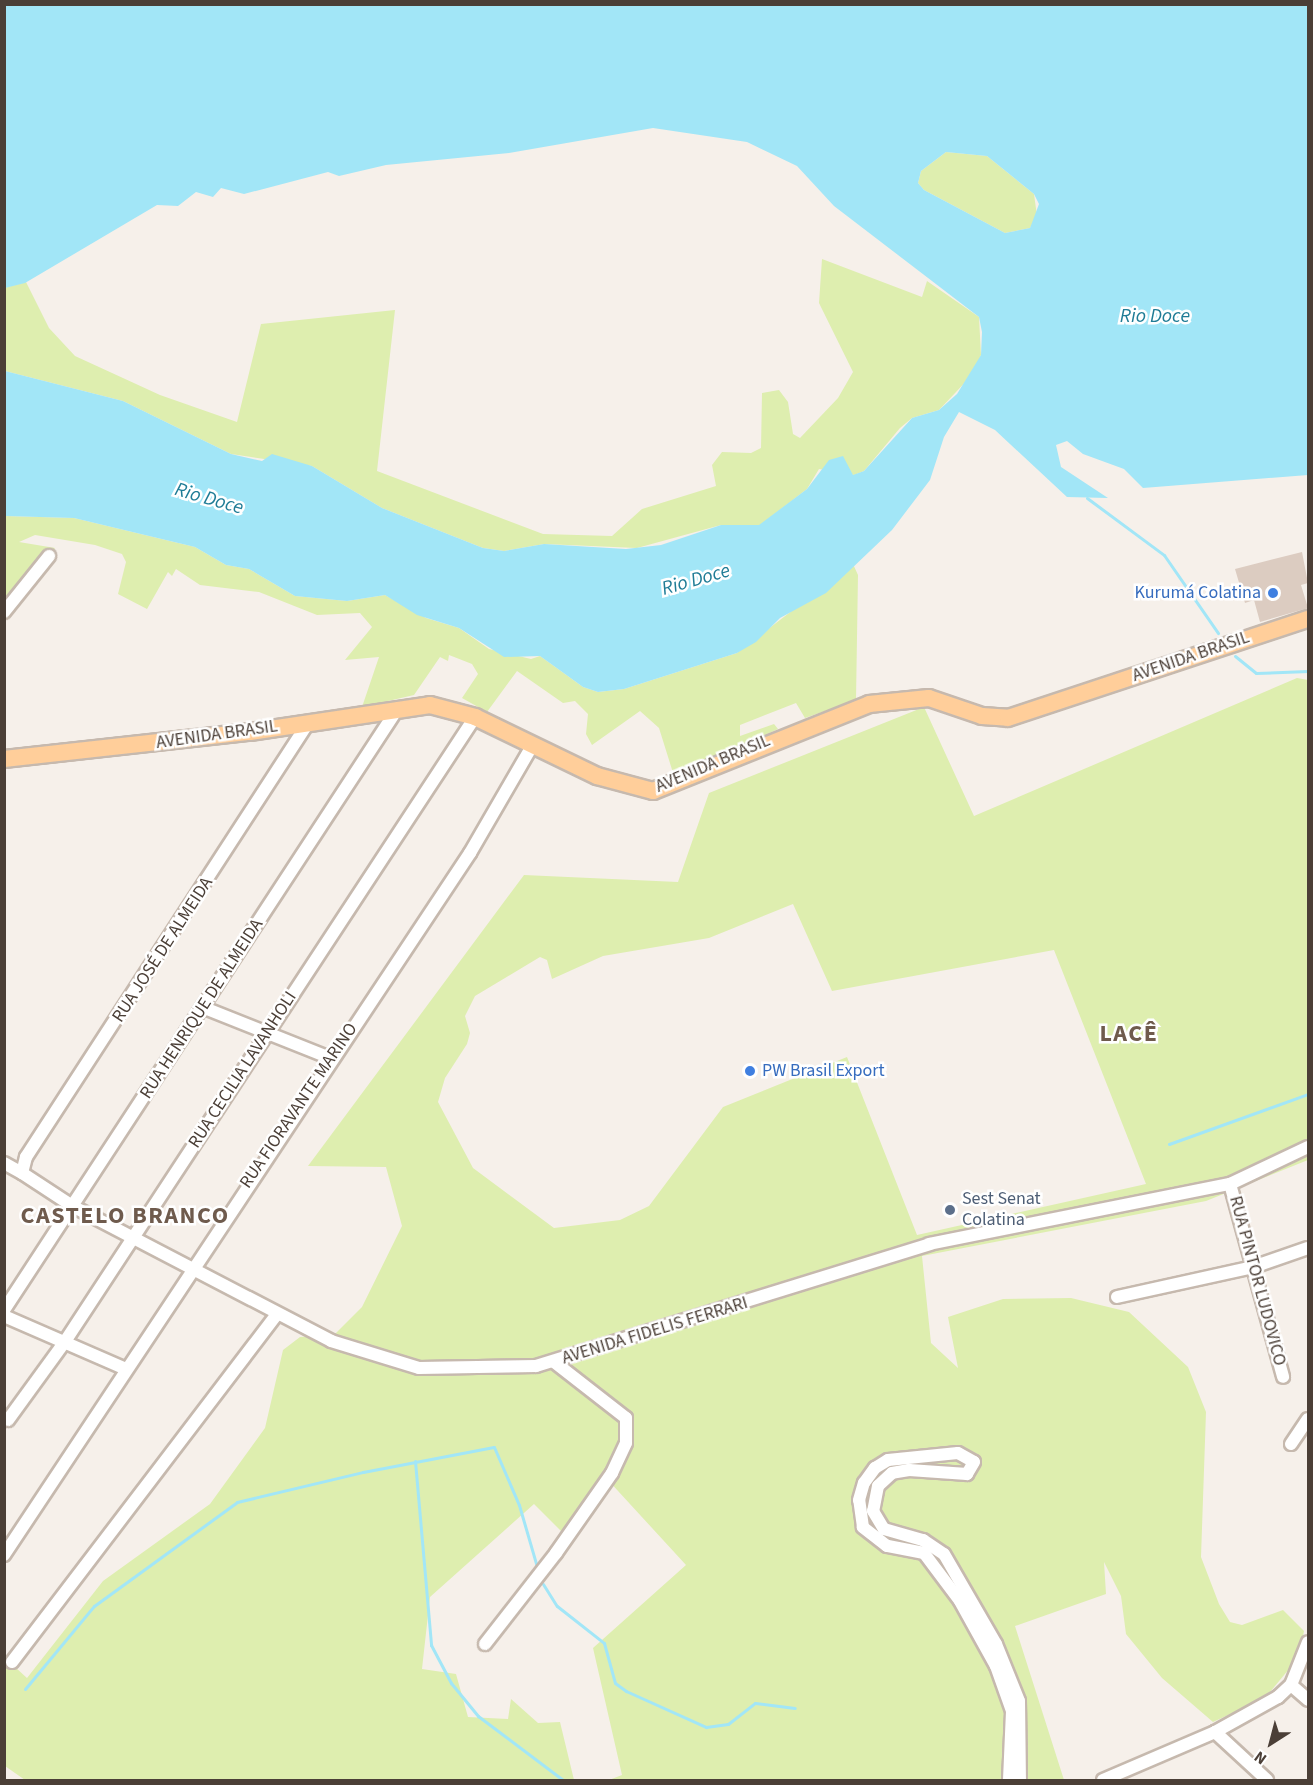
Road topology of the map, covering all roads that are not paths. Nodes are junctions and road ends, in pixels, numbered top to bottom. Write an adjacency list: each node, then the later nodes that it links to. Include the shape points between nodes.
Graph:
1 (49, 556): 2 (street)
2 (4, 612)
3 (1308, 619): 7 (main road, AVENIDA BRASIL, via 1008,718 982,716 929,698 869,704 653,791 607,780)
4 (398, 708): 5 (main road, AVENIDA BRASIL, via 430,705); 6 (main road, AVENIDA BRASIL); 9 (street, RUA HENRIQUE DE ALMEIDA)
5 (475, 717): 7 (main road, AVENIDA BRASIL); 10 (street, RUA CECILIA LAVANHOLI)
6 (308, 723): 8 (main road, AVENIDA BRASIL); 14 (street, RUA JOSÉ DE ALMEIDA, via 26,1157)
7 (532, 746): 11 (street, RUA FIORAVANTE MARINO, via 470,853)
8 (4, 759)
9 (202, 1007): 10 (street); 16 (street, RUA HENRIQUE DE ALMEIDA)
10 (267, 1034): 11 (street); 17 (street, RUA CECILIA LAVANHOLI)
11 (330, 1058): 20 (street, RUA FIORAVANTE MARINO)
12 (1308, 1147): 15 (street, AVENIDA FIDELIS FERRARI)
13 (4, 1163): 14 (street, AVENIDA FIDELIS FERRARI)
14 (23, 1175): 16 (street, AVENIDA FIDELIS FERRARI)
15 (1230, 1184): 19 (street, RUA PINTOR LUDOVICO); 26 (street, AVENIDA FIDELIS FERRARI, via 929,1244)
16 (74, 1207): 17 (street, AVENIDA FIDELIS FERRARI); 22 (street, RUA HENRIQUE DE ALMEIDA)
17 (133, 1239): 20 (street, AVENIDA FIDELIS FERRARI); 25 (street, RUA CECILIA LAVANHOLI)
18 (1308, 1248): 19 (street)
19 (1253, 1267): 21 (street); 28 (street, RUA PINTOR LUDOVICO)
20 (191, 1269): 23 (street, AVENIDA FIDELIS FERRARI); 27 (street, RUA FIORAVANTE MARINO)
21 (1117, 1297)
22 (4, 1311)
23 (276, 1315): 26 (street, AVENIDA FIDELIS FERRARI, via 356,1351 419,1368 483,1370); 37 (street)
24 (4, 1316): 25 (street)
25 (64, 1343): 27 (street); 30 (street, RUA CECILIA LAVANHOLI)
26 (554, 1362): 36 (street, via 627,1418 626,1443 612,1473 556,1553)
27 (126, 1369): 34 (street, RUA FIORAVANTE MARINO)
28 (1284, 1377)
29 (1308, 1419): 31 (street)
30 (8, 1420)
31 (1291, 1444)
32 (894, 1533): 33 (street, via 886,1537); 33 (street, via 884,1529 873,1511 874,1495 883,1479 909,1470 967,1474 973,1468 971,1457 923,1454 875,1468 858,1500 860,1514 871,1536); 42 (street, via 923,1540 944,1554 1008,1667 1019,1701)
33 (887, 1546): 41 (street, via 917,1550 934,1561 996,1666 1012,1711)
34 (4, 1556)
35 (1308, 1642): 38 (street)
36 (485, 1644)
37 (12, 1662)
38 (1291, 1685): 39 (street); 40 (street)
39 (1308, 1700)
40 (1215, 1732): 43 (street); 44 (street)
41 (1009, 1780)
42 (1020, 1780)
43 (1103, 1780)
44 (1267, 1780)

